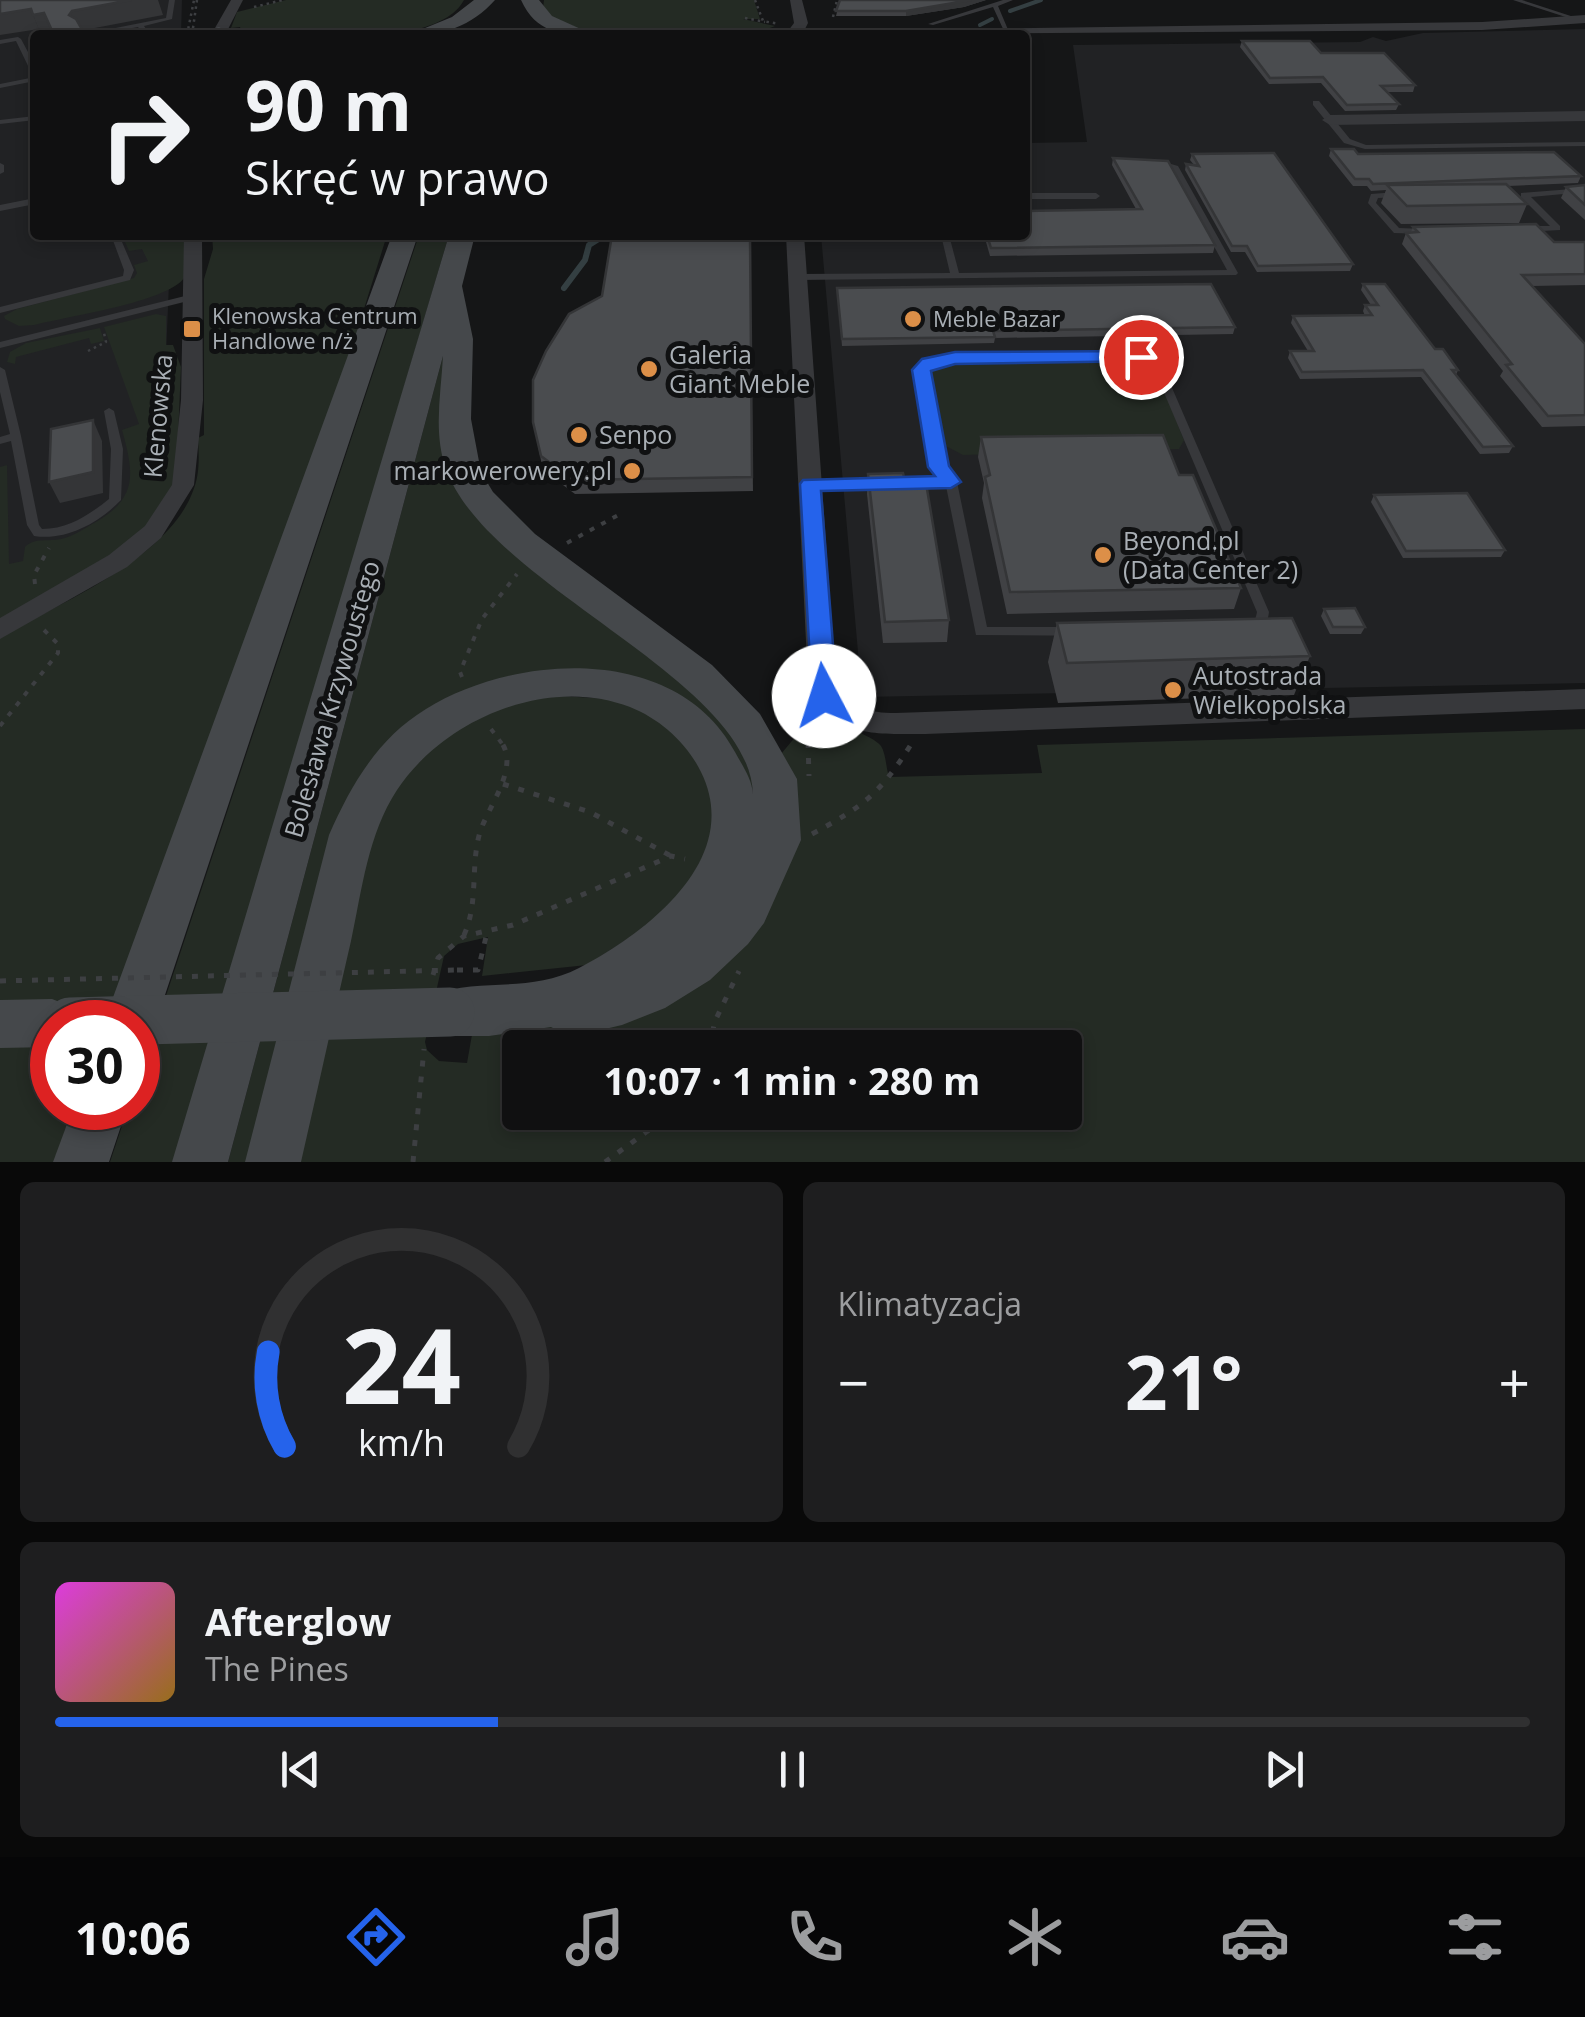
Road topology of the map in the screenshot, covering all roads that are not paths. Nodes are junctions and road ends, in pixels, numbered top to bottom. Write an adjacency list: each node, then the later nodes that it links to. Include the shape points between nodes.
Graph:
1 (172, 0): 13 (lane, via 169,20)
2 (487, 0): 17 (main road); 18 (main road)
3 (796, 0): 20 (street, via 801,23)
4 (1010, 0): 6 (lane)
5 (1516, 0): 11 (lane)
6 (995, 5): 10 (lane); 21 (lane)
7 (233, 6): 16 (street)
8 (527, 6): 19 (main road)
9 (933, 13): 10 (lane)
10 (946, 19): 12 (lane)
11 (1582, 19): 22 (street)
12 (931, 24)
13 (140, 25): 14 (lane); 15 (lane)
14 (111, 30)
15 (144, 30)
16 (222, 30)
17 (433, 30)
18 (478, 30)
19 (566, 30)
20 (785, 30)
21 (1008, 30)
22 (1177, 30): 23 (street); 24 (street)
23 (1030, 33)
24 (1030, 38)
25 (0, 42): 27 (lane, via 18,40)
26 (30, 44): 27 (lane)
27 (22, 46): 28 (lane)
28 (30, 66)
29 (30, 80): 30 (lane)
30 (1, 87)
31 (1316, 103): 35 (lane)
32 (1563, 116): 33 (street); 35 (street); 37 (street)
33 (1585, 116)
34 (30, 119): 36 (lane)
35 (1330, 120): 38 (lane, via 1347,141 1364,146)
36 (0, 122)
37 (1585, 136)
38 (1585, 144)
39 (1174, 166): 56 (lane, via 1233,273)
40 (1585, 190): 42 (lane)
41 (1505, 195): 42 (lane)
42 (1524, 195): 48 (lane, via 1557,228)
43 (1030, 196): 44 (lane)
44 (1096, 196)
45 (1412, 196): 49 (lane, via 1374,196 1372,203 1396,231)
46 (30, 201): 47 (lane)
47 (0, 208)
48 (1520, 229)
49 (1430, 232)
50 (117, 240): 60 (lane, via 130,274 117,282)
51 (194, 240): 59 (street, Klenowska)
52 (404, 240): 70 (main road)
53 (461, 240): 58 (main road, Bolesława Krzywoustego)
54 (795, 240): 57 (street)
55 (947, 240): 56 (lane)
56 (955, 275): 57 (lane)
57 (798, 277): 67 (street)
58 (448, 286): 71 (main road, via 458,308 454,444 478,498 536,555 744,718 773,768 779,796 778,844 758,892 725,937 674,978 597,1009); 77 (main road, Bolesława Krzywoustego)
59 (193, 296): 61 (lane); 68 (street, Klenowska, via 189,441 183,485 170,510 118,561)
60 (0, 310)
61 (0, 345)
62 (0, 370): 64 (lane)
63 (109, 411): 64 (lane, via 117,449 115,500 68,530 38,533 33,524)
64 (16, 436): 65 (lane)
65 (0, 441)
66 (951, 482): 66 (lane, via 982,632 1239,632 1262,621 1158,366 1141,357 928,363 921,370 939,467); 67 (lane)
67 (810, 484): 69 (street, via 824,696 840,712 875,722)
68 (0, 630)
69 (1585, 700)
70 (138, 1000)
71 (516, 1010): 72 (main road, bridge, via 441,1003); 78 (main road, via 582,991 660,945 713,890 733,806 725,775 693,726 650,698 602,685 548,683 487,698 436,723 372,789 352,835)
72 (160, 1017)
73 (30, 1023): 74 (main road)
74 (0, 1024)
75 (93, 1130): 76 (main road)
76 (82, 1162)
77 (200, 1162)
78 (273, 1162)

